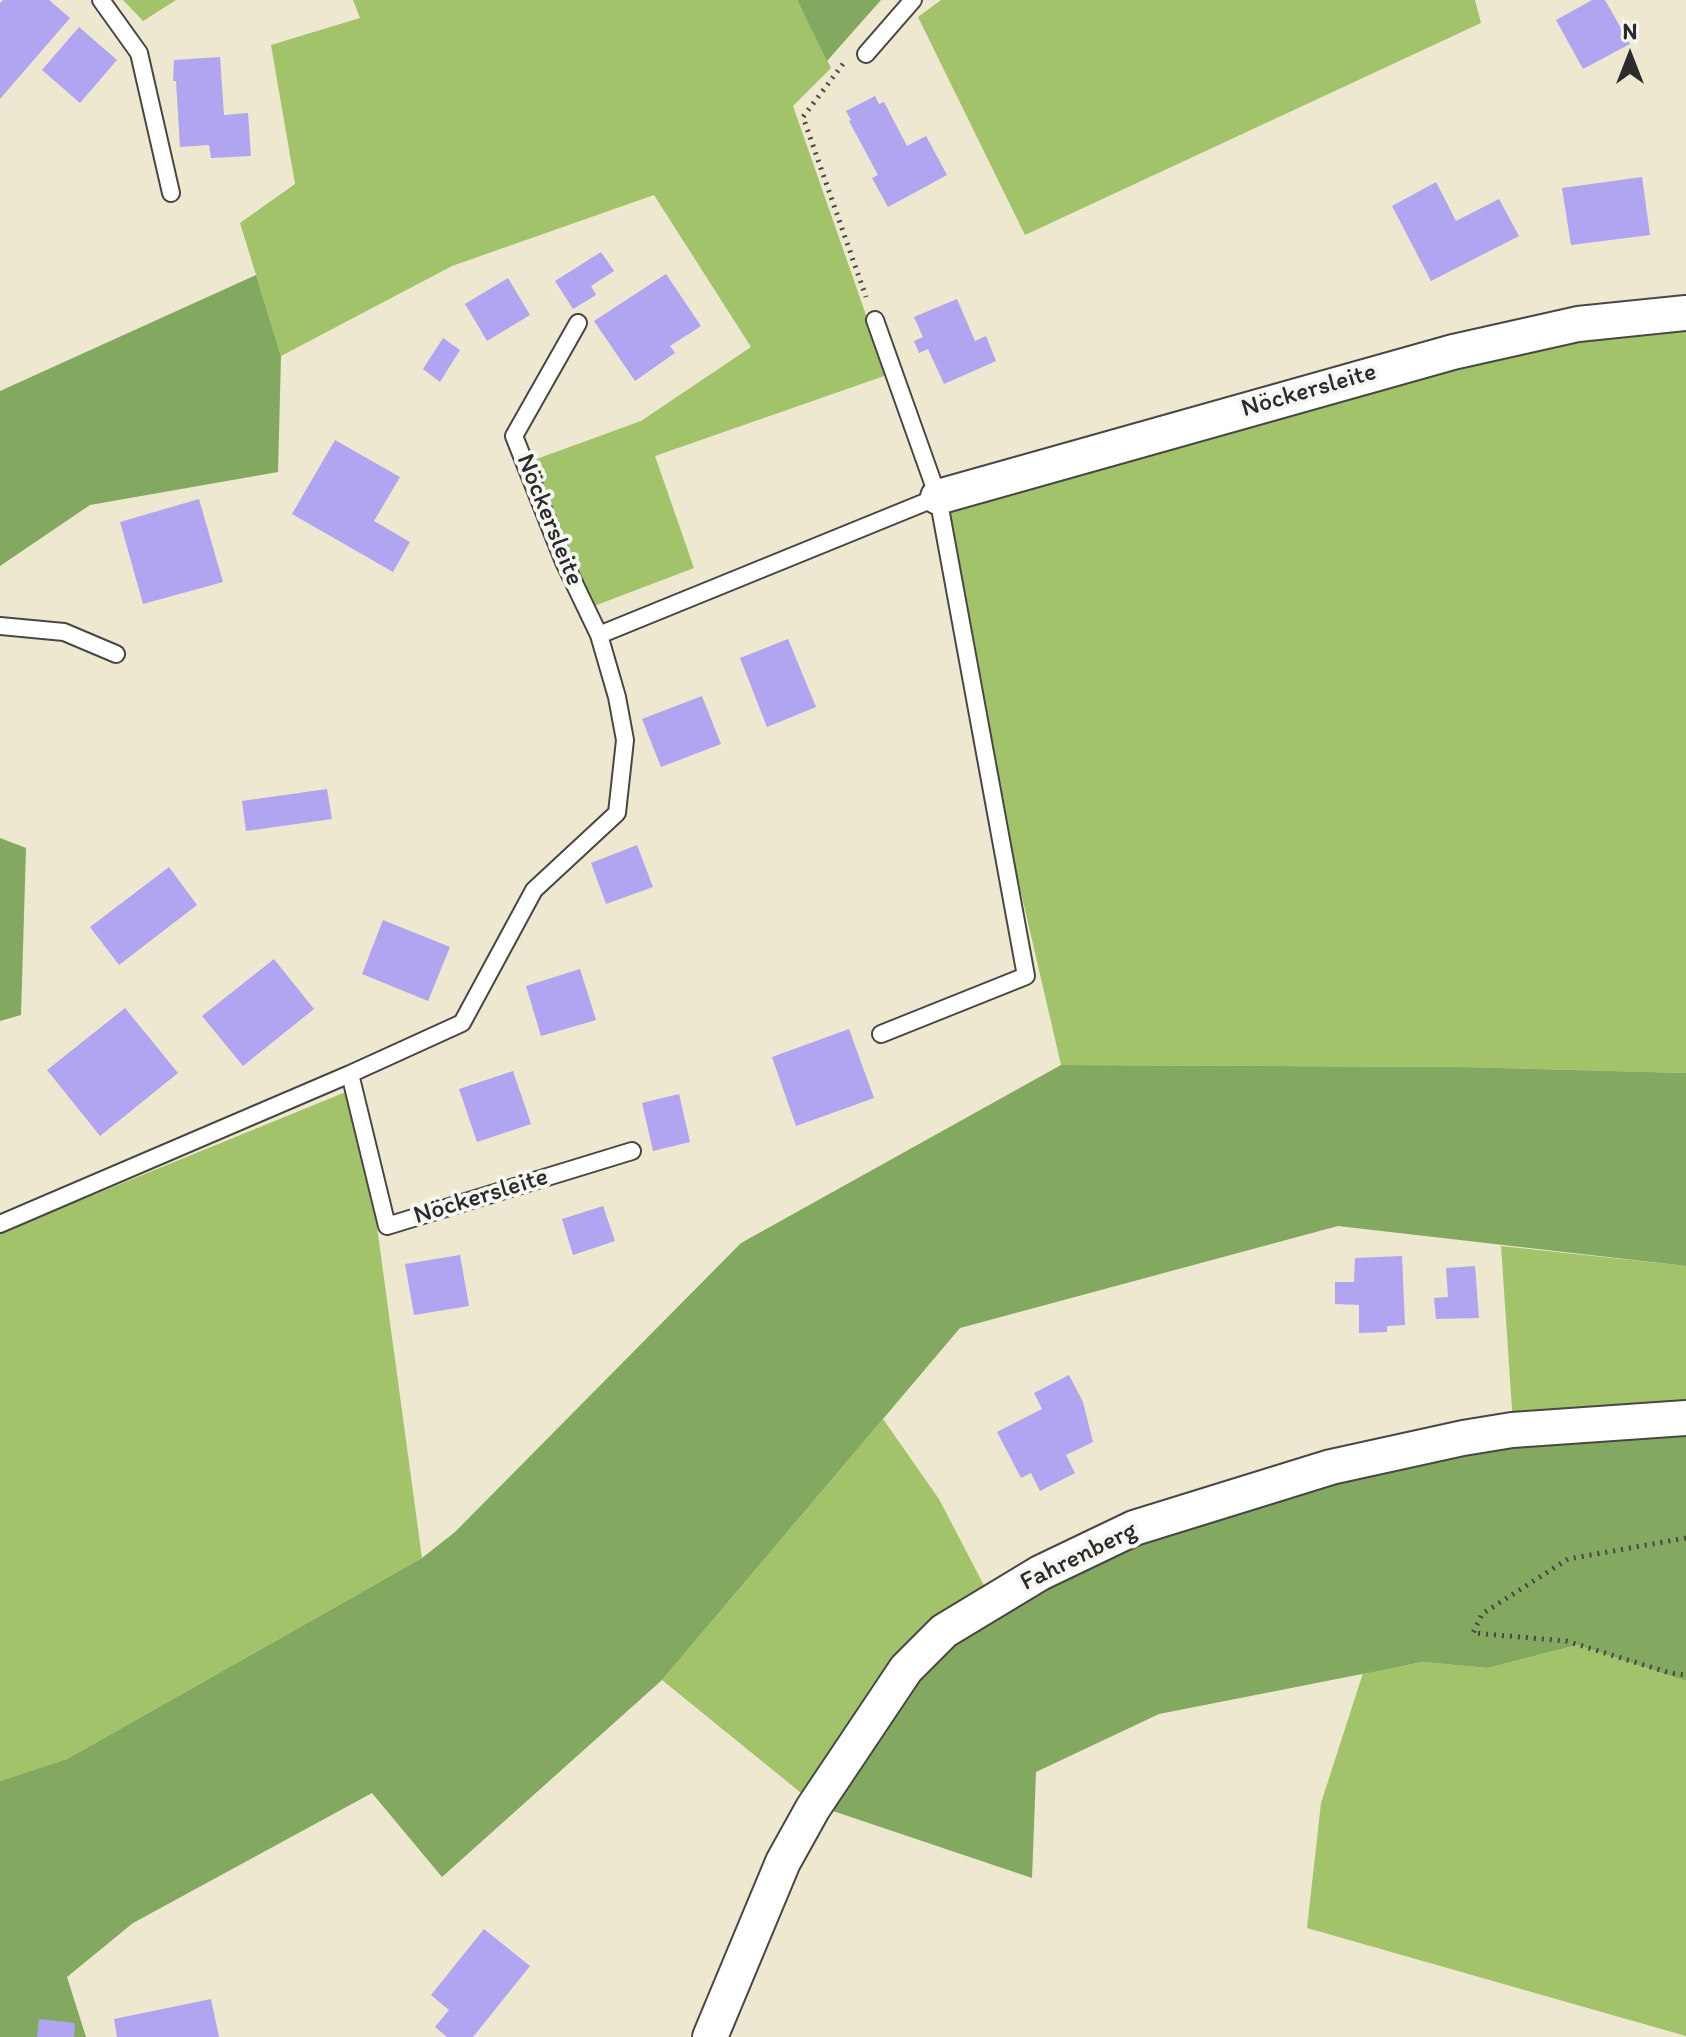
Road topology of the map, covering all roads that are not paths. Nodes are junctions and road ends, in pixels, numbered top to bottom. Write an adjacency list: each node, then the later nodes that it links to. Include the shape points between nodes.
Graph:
1 (101, 0): 4 (lane, via 139,53)
2 (913, 0): 3 (lane)
3 (866, 54)
4 (171, 193)
5 (1686, 313): 8 (street, Nöckersleite, via 1578,324 1453,352)
6 (875, 320): 8 (lane)
7 (578, 323): 10 (lane, Nöckersleite, via 514,436)
8 (938, 497): 10 (lane, Nöckersleite); 12 (lane, via 1026,976)
9 (0, 626): 11 (lane, via 64,632)
10 (599, 635): 13 (lane, Nöckersleite, via 625,740 617,813 534,890 462,1023)
11 (116, 654)
12 (881, 1034)
13 (350, 1074): 14 (lane, Nöckersleite, via 387,1226); 15 (lane, Nöckersleite)
14 (632, 1151)
15 (0, 1224)
16 (1686, 1418): 17 (street, Fahrenberg, via 1512,1430 1331,1467 1134,1528 1040,1573 944,1631 906,1669 813,1808 783,1862)
17 (710, 2037)

